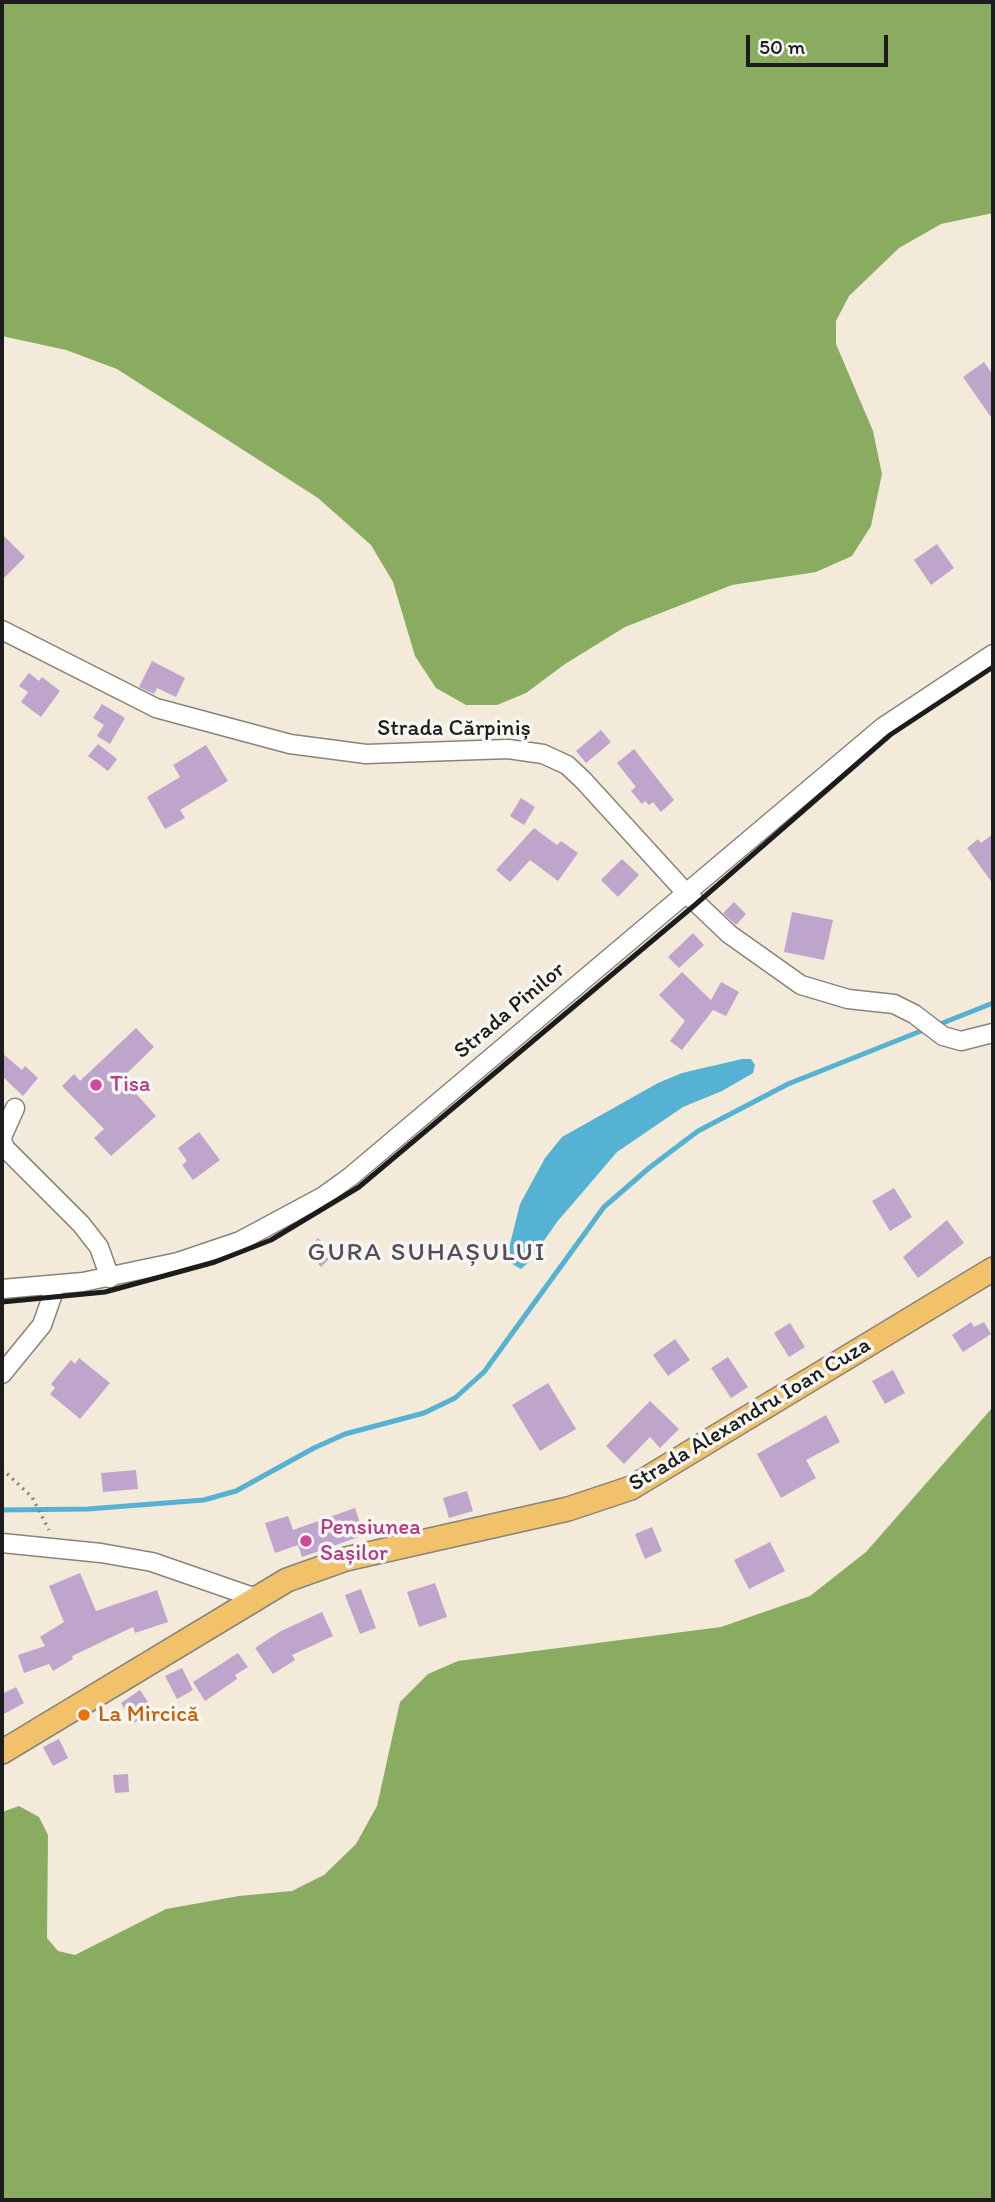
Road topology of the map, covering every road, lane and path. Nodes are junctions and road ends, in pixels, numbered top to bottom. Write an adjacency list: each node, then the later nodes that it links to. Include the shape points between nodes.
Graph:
1 (2, 630): 3 (street, Strada Cărpiniș, via 156,708 290,744 366,754 508,749 543,754 567,765 583,780)
2 (993, 654): 3 (street, Strada Pinilor, via 883,727)
3 (687, 894): 4 (street, Strada Cărpiniș, via 729,934 801,985 822,994 894,1004 943,1036 961,1041); 8 (street, Strada Pinilor, via 322,1197 240,1241)
4 (993, 1033)
5 (15, 1108): 6 (street)
6 (2, 1139): 8 (street, via 5,1148 93,1239)
7 (993, 1269): 15 (main road, Strada Alexandru Ioan Cuza, via 631,1488 568,1509 346,1559)
8 (110, 1278): 9 (street, Strada Pinilor)
9 (56, 1285): 10 (street, Strada Pinilor); 11 (street, via 43,1325)
10 (2, 1289)
11 (2, 1374)
12 (2, 1469): 13 (path, via 32,1497)
13 (49, 1531)
14 (2, 1543): 15 (street, via 152,1562)
15 (253, 1597): 16 (main road, Strada Alexandru Ioan Cuza)
16 (2, 1752)

